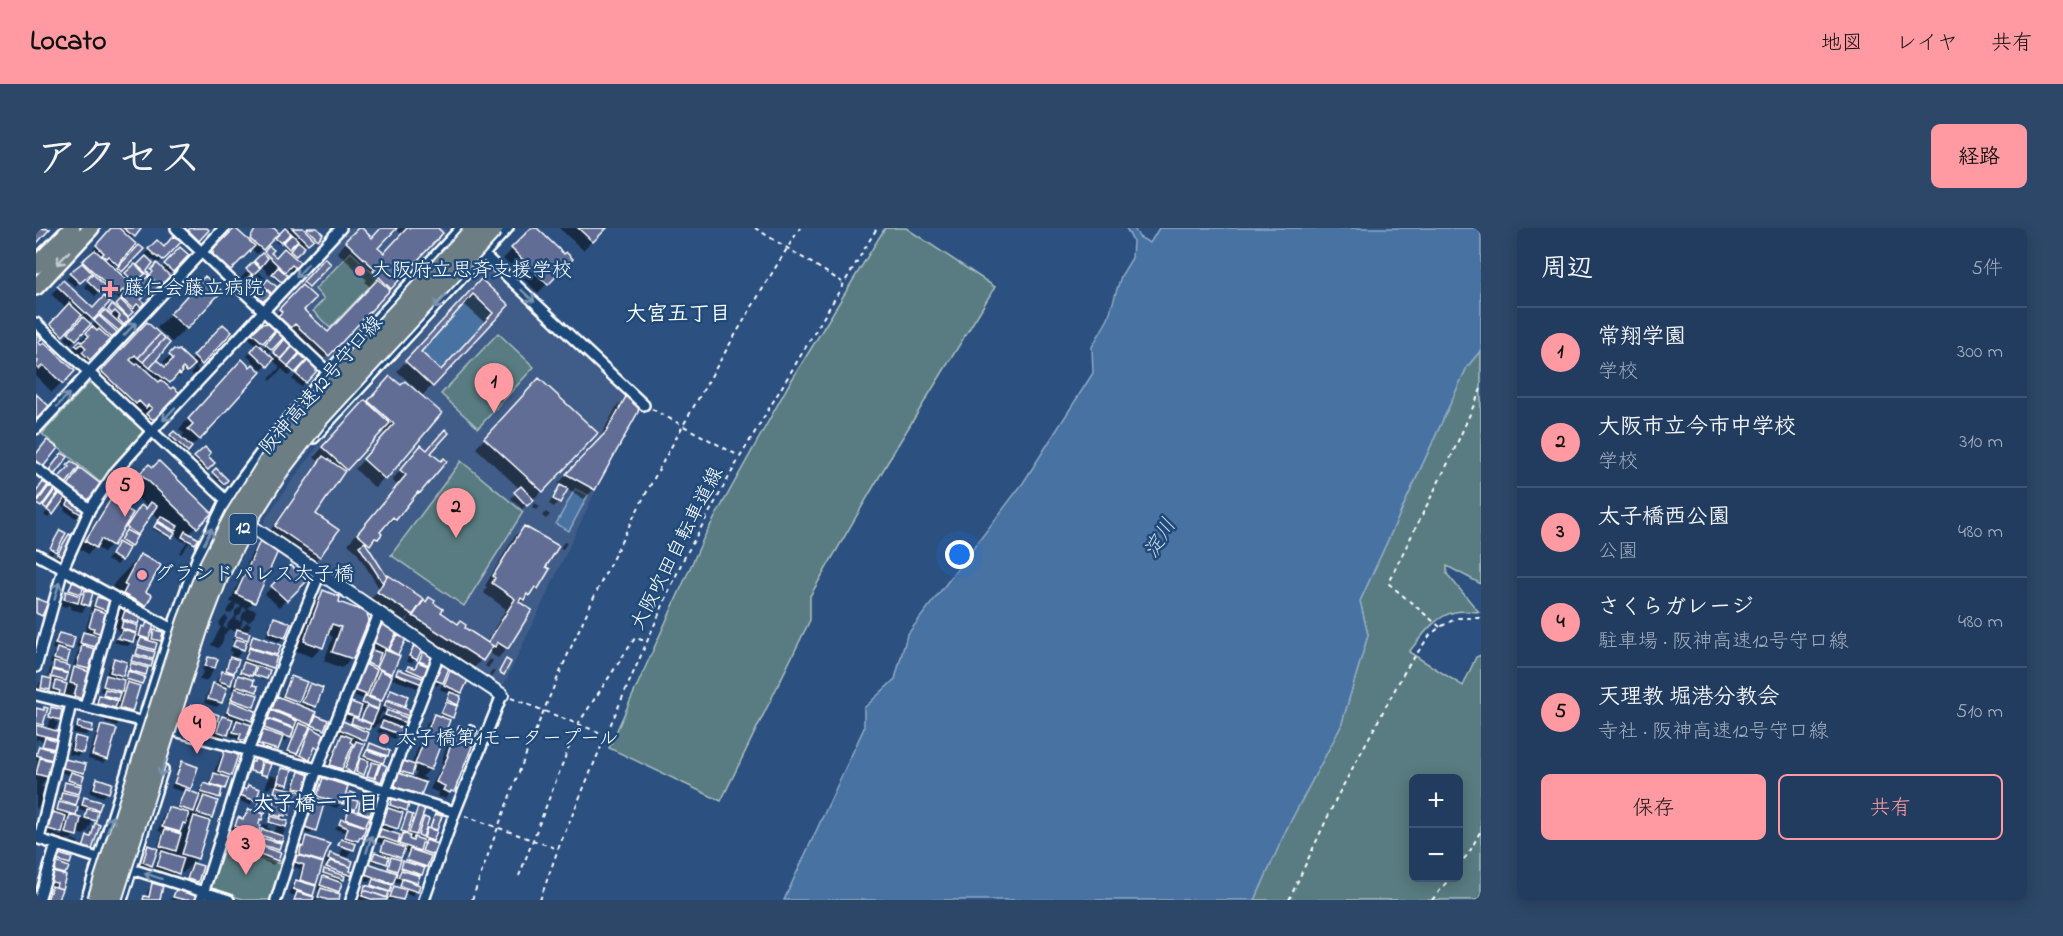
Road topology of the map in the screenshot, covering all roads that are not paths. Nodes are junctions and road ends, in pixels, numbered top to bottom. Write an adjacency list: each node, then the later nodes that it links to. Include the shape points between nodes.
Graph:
1 (72, 228): 11 (main road)
2 (91, 228): 12 (main road, one-way to 12)
3 (176, 228): 9 (street)
4 (224, 228): 9 (street)
5 (341, 228): 13 (street, one-way to 13)
6 (494, 228): 51 (highway, 阪神高速12号守口線 / 12, bridge, via 319,418 247,521 219,575 199,627)
7 (508, 228): 10 (street)
8 (462, 229): 10 (street); 16 (street); 50 (highway, 阪神高速12号守口線, bridge, via 308,409 234,515 187,621)
9 (202, 252): 13 (street); 15 (street, one-way to 9)
10 (484, 255): 17 (street, one-way to 17); 23 (street, one-way to 23, via 315,437)
11 (36, 265)
12 (36, 287)
13 (265, 312): 16 (street); 19 (street, one-way to 19)
14 (36, 322): 15 (street)
15 (90, 372): 18 (street, one-way to 15); 19 (street)
16 (328, 372): 21 (street)
17 (644, 405)
18 (36, 429)
19 (152, 431): 21 (street); 22 (street, via 116,471)
20 (36, 468): 22 (street)
21 (226, 500): 23 (street); 30 (street, one-way to 21, via 198,556)
22 (90, 509): 25 (street)
23 (251, 526): 26 (street); 38 (street, via 225,579)
24 (36, 554): 25 (street)
25 (63, 569): 27 (street); 29 (street, one-way to 25)
26 (320, 573): 28 (street); 39 (street)
27 (116, 598): 30 (street); 36 (street)
28 (379, 614): 31 (street); 40 (street)
29 (41, 628): 32 (street)
30 (172, 629): 37 (street)
31 (439, 654): 34 (street); 41 (street)
32 (36, 667)
33 (36, 695): 35 (street)
34 (502, 695): 42 (street)
35 (71, 705): 36 (street); 43 (street)
36 (85, 707): 37 (street)
37 (144, 722): 38 (street); 45 (street, one-way to 37)
38 (174, 732): 39 (street); 46 (street, one-way to 46)
39 (248, 751): 40 (street); 47 (street)
40 (317, 769): 41 (street); 54 (street)
41 (386, 790): 42 (street); 55 (street, one-way to 41)
42 (455, 812): 56 (street)
43 (37, 839): 44 (street)
44 (56, 845): 45 (street); 48 (street)
45 (99, 859): 46 (street); 49 (street)
46 (132, 869): 47 (street, one-way to 46); 52 (street)
47 (203, 896): 53 (street)
48 (39, 900)
49 (86, 900)
50 (98, 900)
51 (112, 900)
52 (122, 900)
53 (229, 900)
54 (276, 900)
55 (351, 900)
56 (424, 900)

